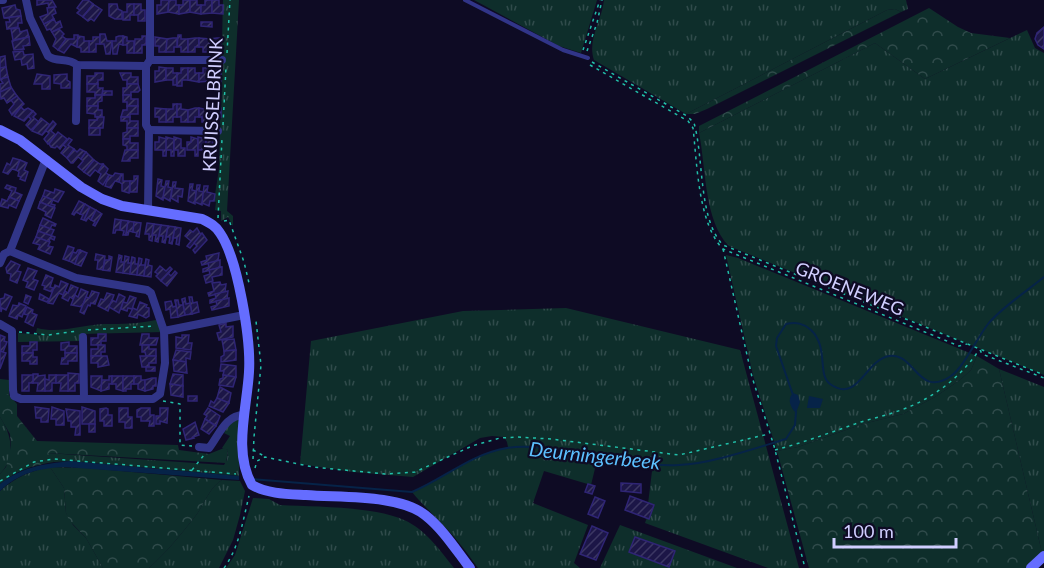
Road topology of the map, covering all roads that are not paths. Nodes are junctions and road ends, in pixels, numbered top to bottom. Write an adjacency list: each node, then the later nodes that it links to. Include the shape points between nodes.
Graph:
1 (26, 0): 7 (street, via 48,56)
2 (150, 0): 6 (street)
3 (465, 0): 4 (lane, via 562,50)
4 (585, 57)
5 (222, 60): 6 (street)
6 (148, 63): 7 (street); 10 (street)
7 (77, 65): 8 (street)
8 (76, 121)
9 (0, 130): 12 (street)
10 (149, 130): 11 (street); 13 (street)
11 (218, 131)
12 (46, 159): 13 (street, via 96,195 122,206); 14 (street)
13 (148, 210): 16 (street, via 202,219 216,228 230,253)
14 (10, 251): 15 (street); 18 (street, via 76,278 147,290)
15 (0, 263)
16 (244, 315): 18 (street); 21 (street, via 249,353)
17 (0, 324): 20 (street, via 12,331 14,396)
18 (164, 331): 20 (street, via 165,363 157,397)
19 (83, 337): 20 (street)
20 (84, 399)
21 (245, 415): 22 (street, via 229,420 209,448); 24 (street, via 243,460 249,477 264,490 405,505 440,529)
22 (199, 447)
23 (1044, 556): 25 (street)
24 (470, 568)
25 (1031, 568)

